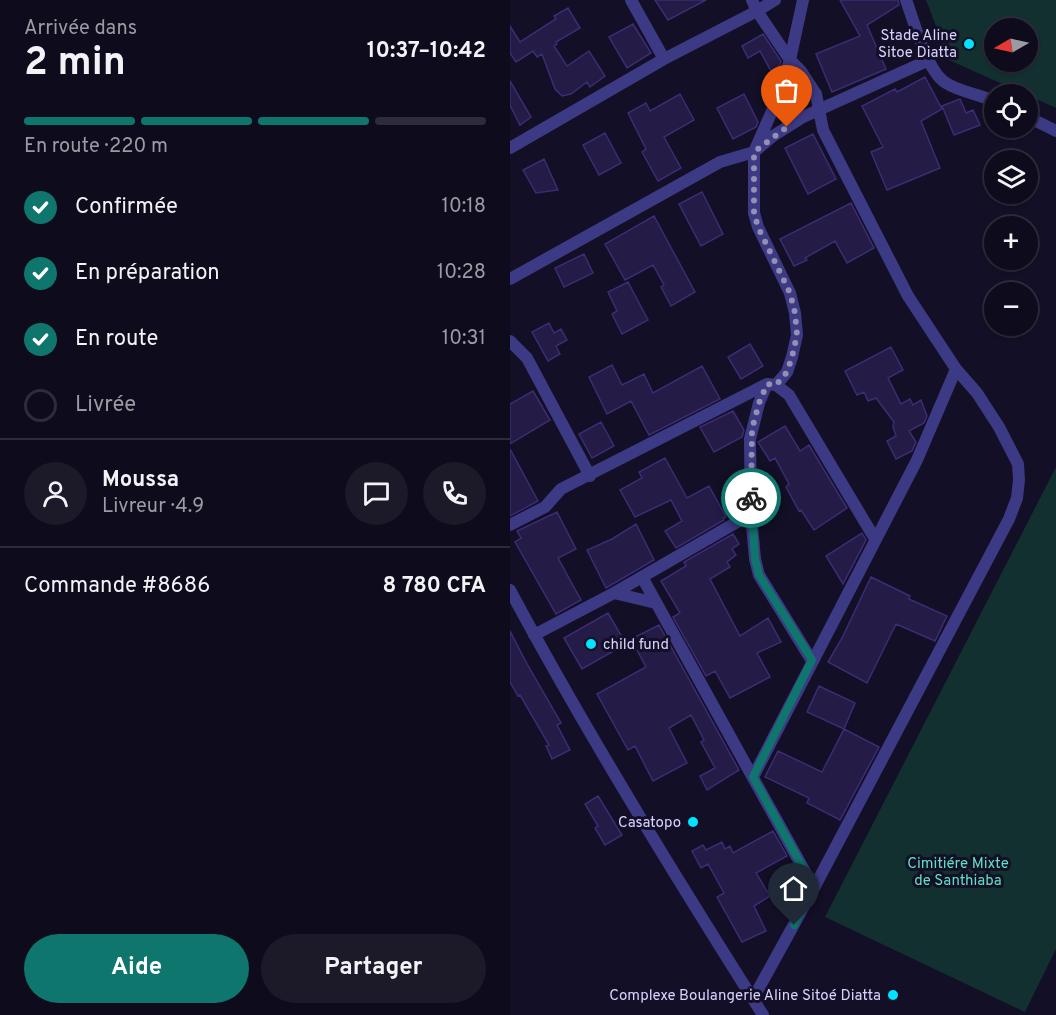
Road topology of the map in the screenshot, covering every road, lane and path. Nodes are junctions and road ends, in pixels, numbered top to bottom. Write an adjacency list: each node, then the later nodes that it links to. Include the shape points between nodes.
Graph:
1 (631, 0): 6 (street)
2 (775, 0): 5 (street)
3 (803, 0): 7 (street)
4 (906, 0): 8 (street)
5 (755, 6): 6 (street); 7 (street)
6 (664, 58): 13 (street)
7 (790, 60): 10 (street, via 816,94); 14 (street, via 777,102)
8 (929, 60): 9 (street, via 939,78); 10 (street)
9 (984, 97)
10 (820, 110): 14 (street, via 773,136); 17 (street, via 823,130 908,296)
11 (1038, 122): 12 (street)
12 (1056, 131)
13 (510, 148)
14 (754, 152): 15 (street, via 720,162); 18 (street, via 754,213 790,293 797,335 787,372)
15 (510, 279)
16 (510, 341): 19 (street, via 527,358)
17 (956, 369): 22 (street, via 916,460); 30 (street, via 977,393 1018,464 1017,498)
18 (772, 384): 19 (street); 20 (street, via 759,403 752,429); 22 (street, via 789,394)
19 (590, 476): 21 (street, via 561,489 545,507)
20 (752, 514): 23 (street); 28 (street, via 759,575)
21 (510, 525)
22 (874, 539): 28 (street)
23 (642, 577): 25 (street); 26 (street)
24 (510, 590): 27 (street)
25 (614, 593): 26 (street); 27 (street)
26 (656, 603): 29 (street)
27 (534, 635): 31 (street)
28 (812, 660): 29 (street)
29 (753, 777): 30 (street)
30 (814, 888): 31 (street)
31 (753, 999): 32 (street)
32 (763, 1015)

